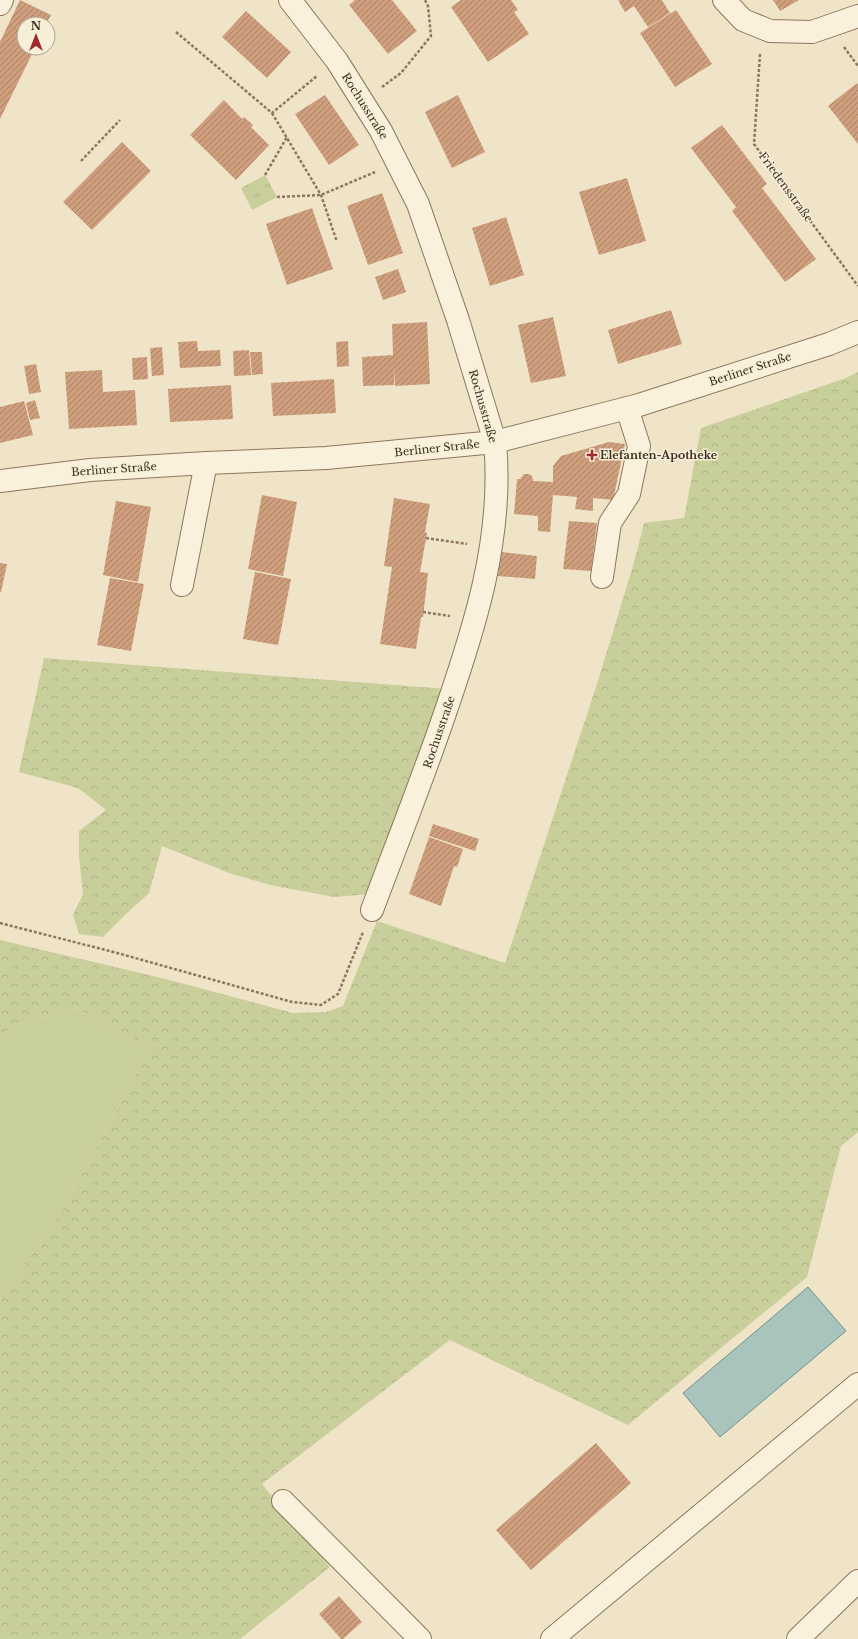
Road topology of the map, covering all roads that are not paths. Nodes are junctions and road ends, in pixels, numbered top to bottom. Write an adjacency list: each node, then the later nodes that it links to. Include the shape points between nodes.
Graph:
1 (2, 0): 4 (street)
2 (290, 0): 8 (street, Rochusstraße, via 337,61 381,130 418,204 458,320)
3 (724, 0): 5 (street, via 743,20 770,31 812,32)
4 (0, 4)
5 (858, 16)
6 (858, 332): 7 (street, Berliner Straße, via 829,344)
7 (627, 408): 8 (street, Berliner Straße); 11 (street, via 638,446 629,494 610,523)
8 (495, 442): 9 (street, Berliner Straße, via 326,458); 13 (street, Rochusstraße, via 495,519 484,586 466,652)
9 (206, 463): 10 (street, Berliner Straße, via 90,470); 12 (street)
10 (0, 481)
11 (602, 577)
12 (182, 585)
13 (372, 910)
14 (858, 1384): 18 (street)
15 (283, 1501): 17 (street)
16 (858, 1581): 19 (street)
17 (420, 1639)
18 (552, 1639)
19 (798, 1639)

